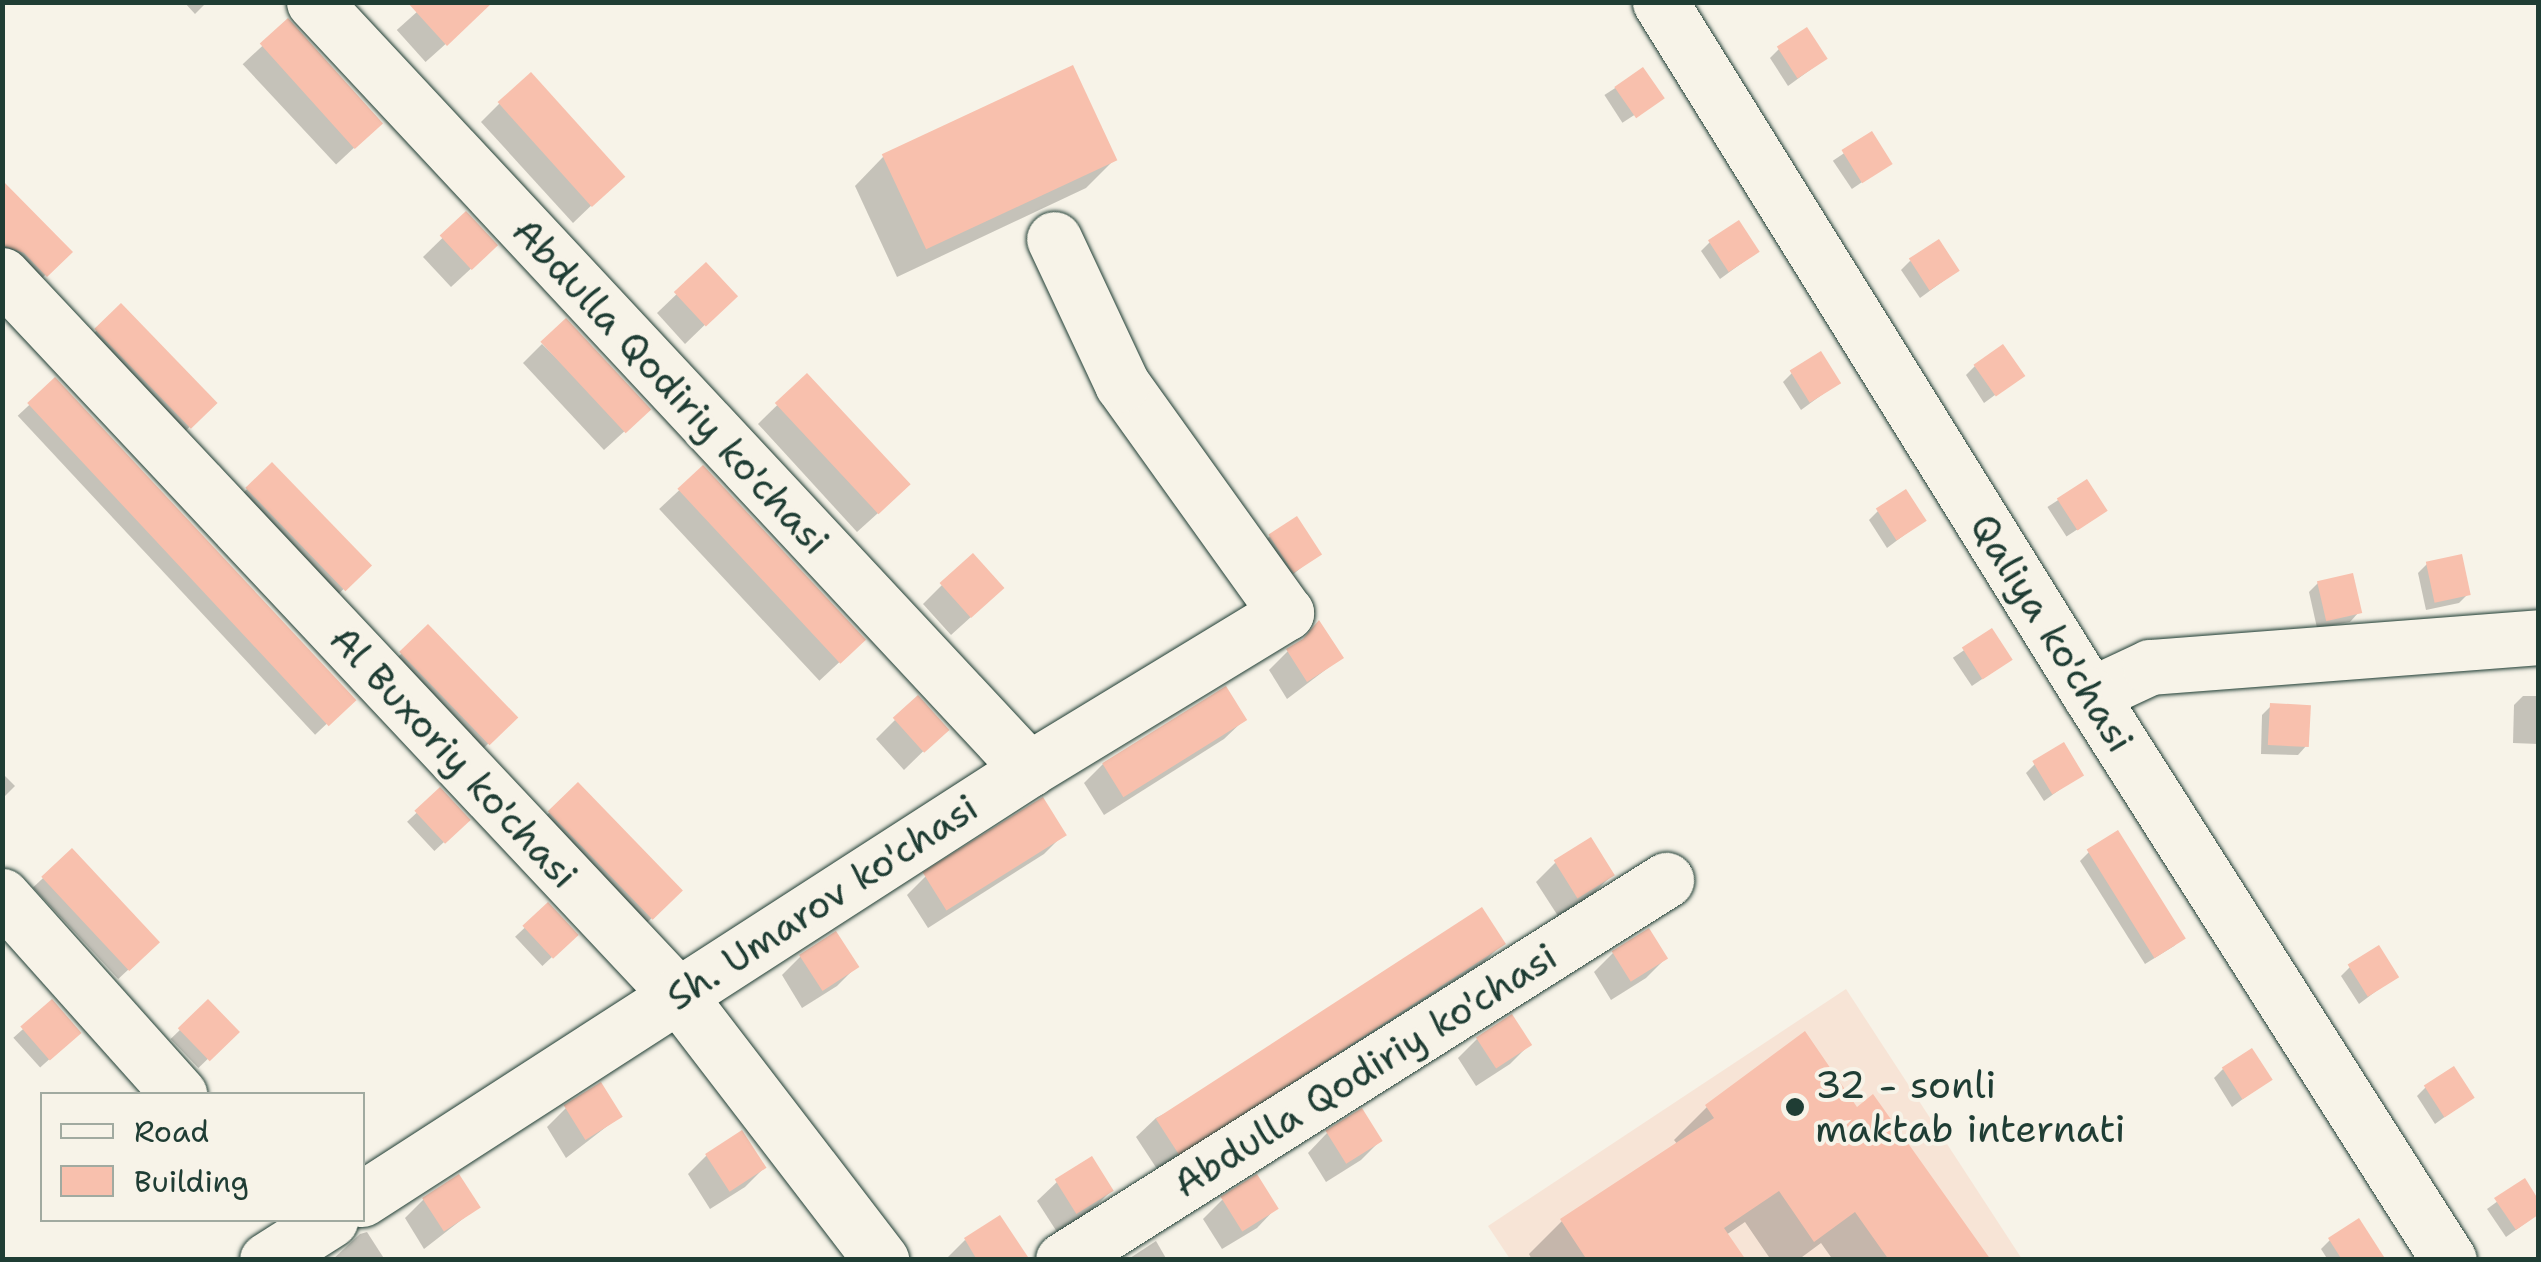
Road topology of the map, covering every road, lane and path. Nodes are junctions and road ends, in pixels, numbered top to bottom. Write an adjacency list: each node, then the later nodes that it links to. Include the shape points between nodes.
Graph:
1 (314, 2): 7 (street, Abdulla Qodiriy ko'chasi)
2 (1660, 2): 6 (street, Qaliya ko'chasi)
3 (1054, 239): 7 (street, Sh. Umarov ko'chasi, via 1122,384 1286,612)
4 (2, 275): 10 (street, Al Buxoriy ko'chasi)
5 (2538, 637): 6 (street, via 2150,667)
6 (2090, 695): 15 (street, Qaliya ko'chasi)
7 (1029, 768): 10 (street, Sh. Umarov ko'chasi)
8 (1666, 880): 14 (street, Abdulla Qodiriy ko'chasi)
9 (2, 896): 11 (street)
10 (678, 995): 12 (street, Sh. Umarov ko'chasi); 13 (street, Al Buxoriy ko'chasi)
11 (176, 1092)
12 (365, 1196)
13 (881, 1260)
14 (1063, 1260)
15 (2449, 1260)

